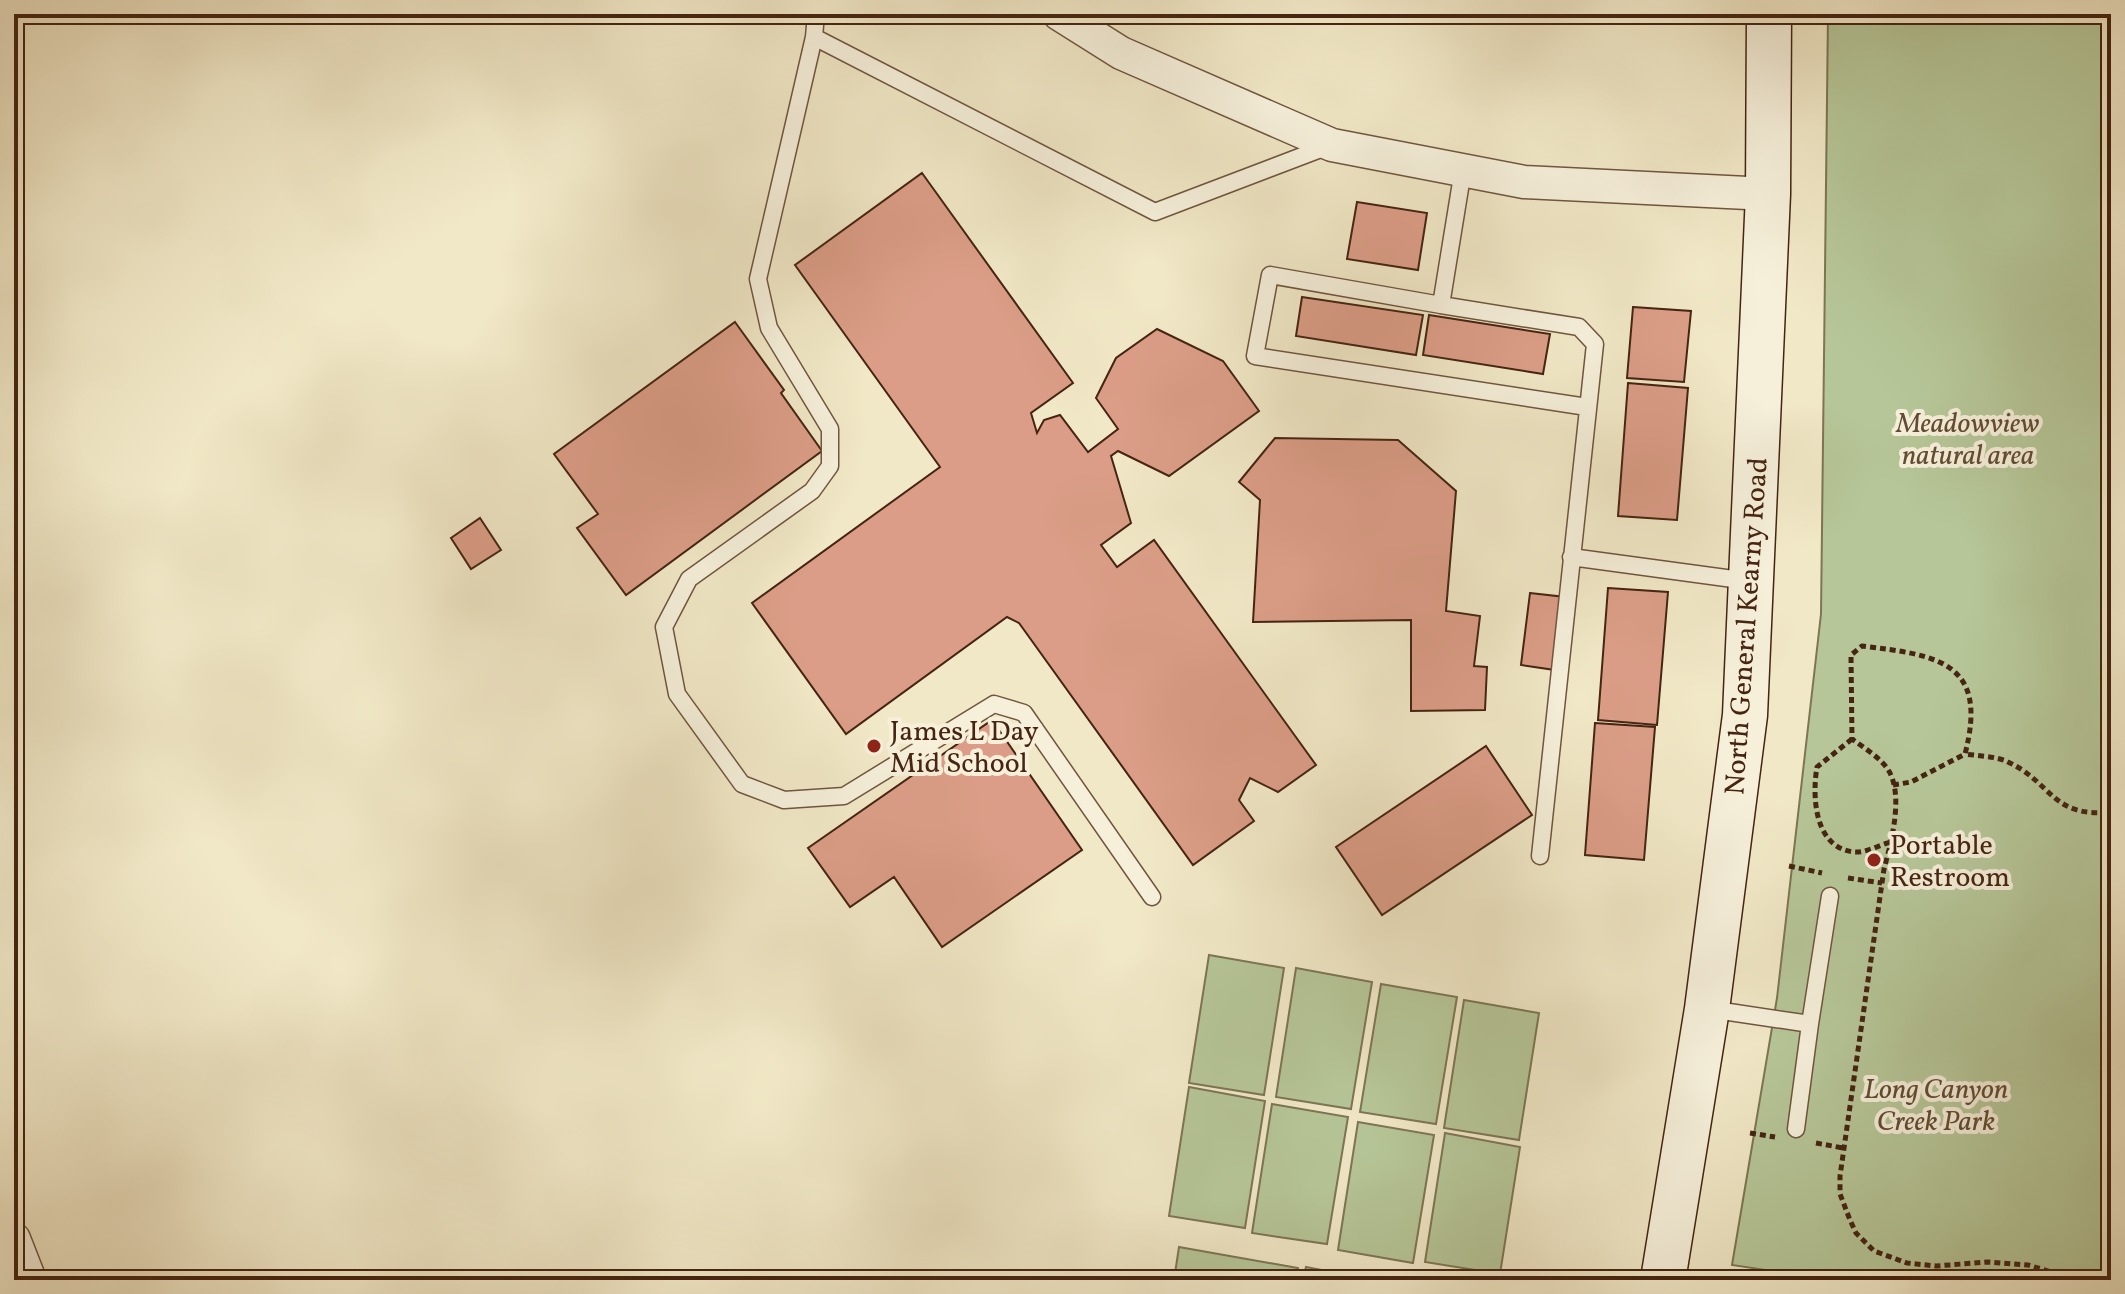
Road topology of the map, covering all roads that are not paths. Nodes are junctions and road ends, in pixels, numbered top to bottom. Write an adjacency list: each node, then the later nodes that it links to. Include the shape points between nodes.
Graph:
1 (816, 14): 4 (lane)
2 (1059, 14): 5 (street, via 1121,53)
3 (1769, 14): 7 (street, North General Kearny Road)
4 (814, 37): 5 (lane, via 1155,212); 14 (lane, via 758,279 769,328 830,429 830,466 812,491 689,579 664,627 677,694 742,784 784,800 844,796 994,704 1024,713)
5 (1332, 145): 6 (street)
6 (1463, 170): 7 (street, via 1524,182); 8 (lane)
7 (1768, 194): 11 (street, North General Kearny Road)
8 (1441, 305): 9 (lane, via 1579,327 1595,344); 9 (lane, via 1270,275 1255,356)
9 (1587, 407): 10 (lane)
10 (1571, 557): 11 (lane); 12 (lane)
11 (1751, 581): 15 (street, North General Kearny Road, via 1745,715)
12 (1540, 856)
13 (1830, 896): 16 (lane)
14 (1152, 897)
15 (1707, 1009): 16 (lane); 20 (street, North General Kearny Road)
16 (1810, 1024): 17 (lane)
17 (1796, 1129)
18 (14, 1239): 19 (street)
19 (30, 1280)
20 (1663, 1280)

